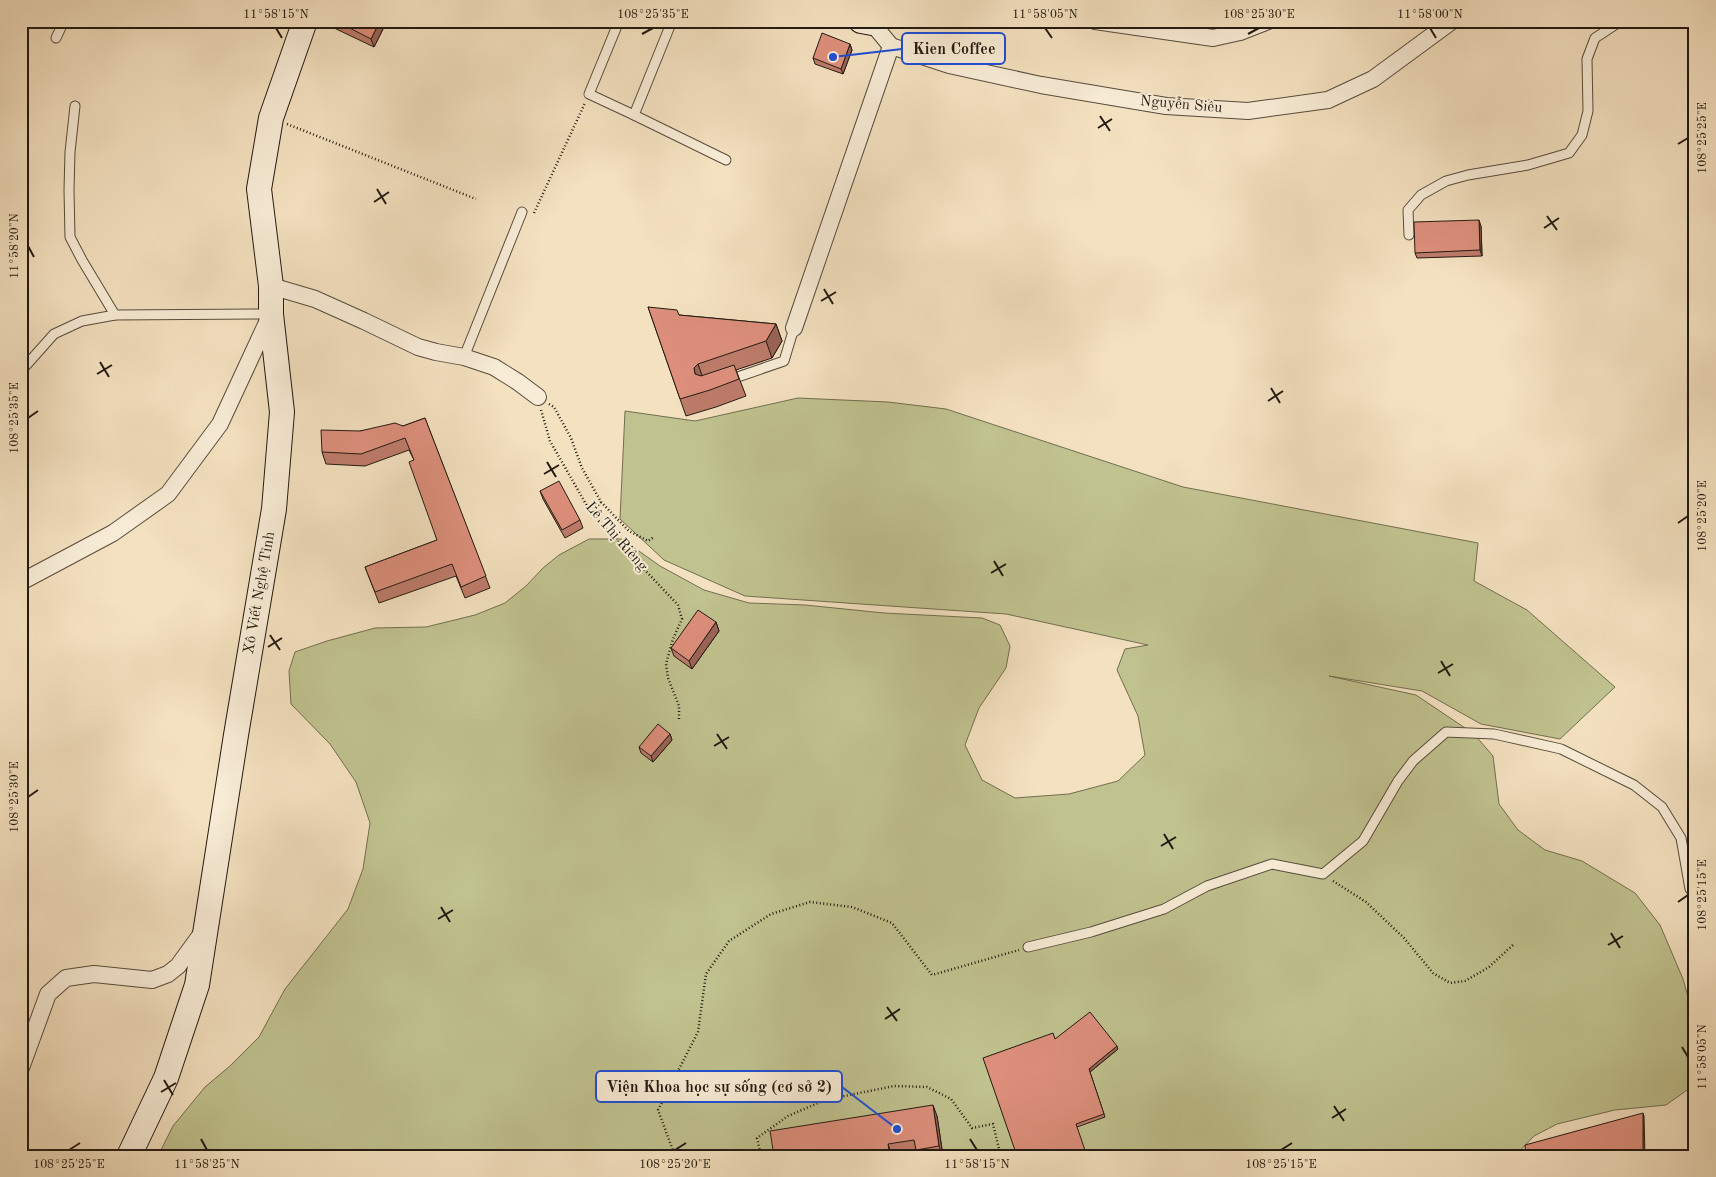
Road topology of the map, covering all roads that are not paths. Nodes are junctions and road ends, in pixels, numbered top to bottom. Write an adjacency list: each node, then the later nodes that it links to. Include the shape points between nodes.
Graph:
1 (64, 21): 11 (lane)
2 (305, 21): 18 (main road, Xô Viết Nghệ Tỉnh, via 271,118 260,189)
3 (619, 21): 14 (lane, via 589,94)
4 (672, 21): 14 (lane)
5 (1095, 21): 10 (street)
6 (1268, 21): 10 (street, via 1213,38)
7 (1452, 21): 12 (street, Nguyễn Siêu, via 1373,80 1328,100 1248,111 1166,106 1041,85 949,65)
8 (1621, 21): 17 (lane, via 1595,38 1588,59 1588,111 1582,135 1569,153 1528,165 1446,181 1421,195 1408,210)
9 (870, 22): 12 (street)
10 (1128, 24)
11 (56, 38)
12 (891, 46): 21 (street)
13 (75, 106): 20 (lane, via 70,152 70,237)
14 (634, 115): 15 (lane)
15 (726, 160)
16 (522, 212): 22 (lane)
17 (1409, 236)
18 (271, 286): 19 (main road, Xô Viết Nghệ Tỉnh); 22 (street, via 314,299 418,347)
19 (271, 314): 20 (lane); 26 (street, via 220,424 168,494 113,533); 28 (main road, Xô Viết Nghệ Tỉnh, via 282,412 274,509)
20 (115, 315): 23 (lane, via 82,321 54,334)
21 (794, 328): 24 (lane, via 784,361)
22 (464, 357): 25 (street, via 494,367)
23 (21, 371)
24 (724, 382)
25 (538, 396)
26 (21, 582)
27 (1695, 893): 29 (lane, via 1690,889 1681,838 1662,807 1634,786 1561,749 1494,734 1446,732 1413,761 1362,841 1323,874 1272,864 1207,886 1164,909 1091,932)
28 (206, 927): 30 (street, via 178,966 152,980 94,974 66,978 48,994); 31 (main road, Xô Viết Nghệ Tỉnh, via 197,985 166,1078)
29 (1028, 947)
30 (21, 1068)
31 (129, 1156)

